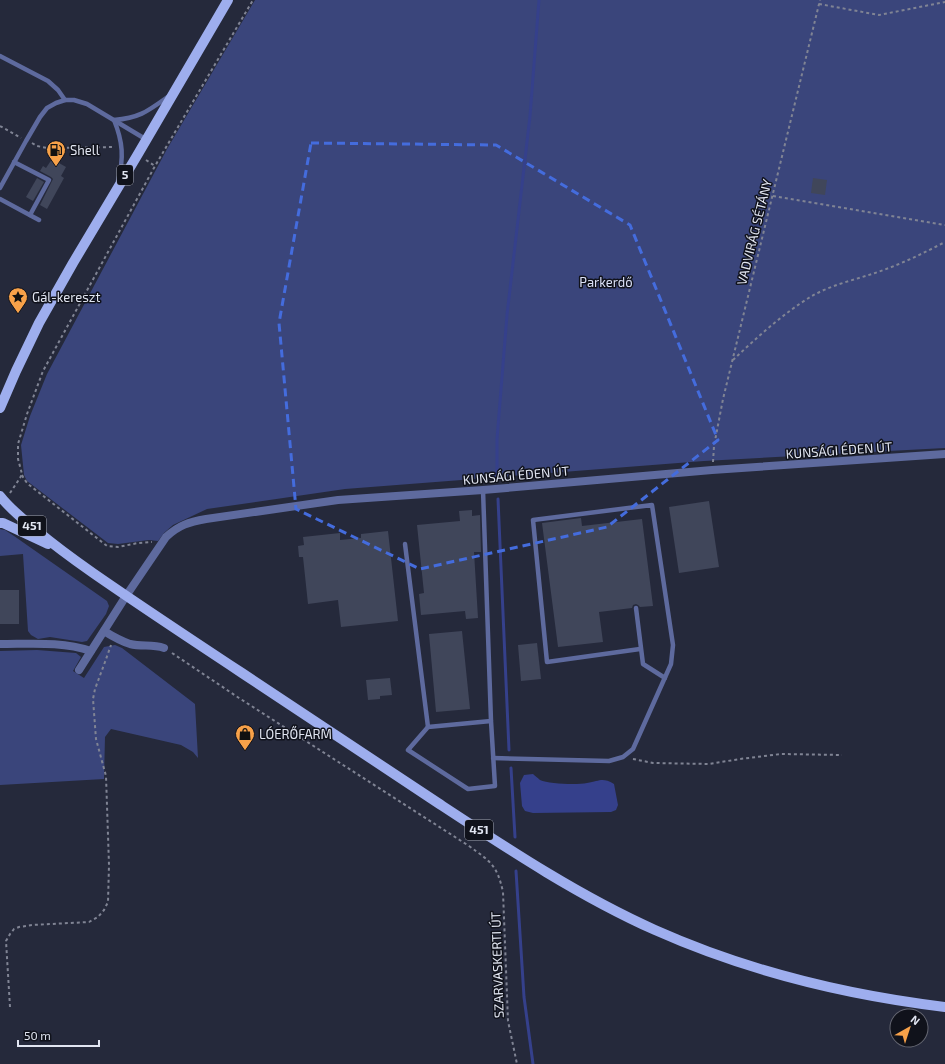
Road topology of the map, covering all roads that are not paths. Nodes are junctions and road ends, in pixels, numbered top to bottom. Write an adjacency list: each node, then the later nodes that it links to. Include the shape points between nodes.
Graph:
1 (228, 0): 3 (main road, 5)
2 (0, 56): 4 (lane, via 48,82 58,90)
3 (175, 92): 5 (lane, via 143,114 134,118); 6 (main road, 5)
4 (64, 100): 5 (lane, via 87,104); 7 (lane, via 47,108)
5 (114, 120): 6 (lane); 9 (lane, via 122,148 121,167)
6 (147, 140): 9 (main road, 5)
7 (14, 162): 8 (lane); 11 (lane, via 49,180)
8 (0, 188)
9 (114, 192): 13 (main road, 5, via 39,323)
10 (0, 200): 11 (lane)
11 (30, 215): 12 (lane)
12 (39, 220)
13 (16, 372): 14 (main road, 5); 15 (main road, 5)
14 (0, 391)
15 (0, 408)
16 (945, 454): 17 (street, KUNSÁGI ÉDEN ÚT, via 712,470)
17 (483, 490): 22 (street, KUNSÁGI ÉDEN ÚT, via 338,500 188,523 173,530 166,537); 31 (lane)
18 (2, 498): 21 (main road, 451, via 13,511)
19 (0, 523): 21 (main road, 451)
20 (405, 544): 32 (lane)
21 (61, 550): 22 (main road, 451)
22 (126, 596): 24 (street, KUNSÁGI ÉDEN ÚT); 34 (main road, 451, via 476,829 606,906 689,944 760,969 893,1000)
23 (636, 608): 27 (lane)
24 (104, 631): 26 (street, via 129,644); 28 (street, KUNSÁGI ÉDEN ÚT)
25 (0, 644): 28 (street, via 64,645)
26 (164, 648)
27 (640, 649): 30 (lane, via 643,664); 30 (lane, via 548,662 533,520 652,505 673,645 671,664)
28 (91, 651): 29 (street, KUNSÁGI ÉDEN ÚT)
29 (79, 670)
30 (665, 678): 33 (lane, via 633,749 624,757 609,761)
31 (491, 721): 32 (lane); 33 (lane)
32 (428, 727): 33 (lane, via 408,750 468,789 495,786)
33 (494, 758)
34 (945, 1007)

